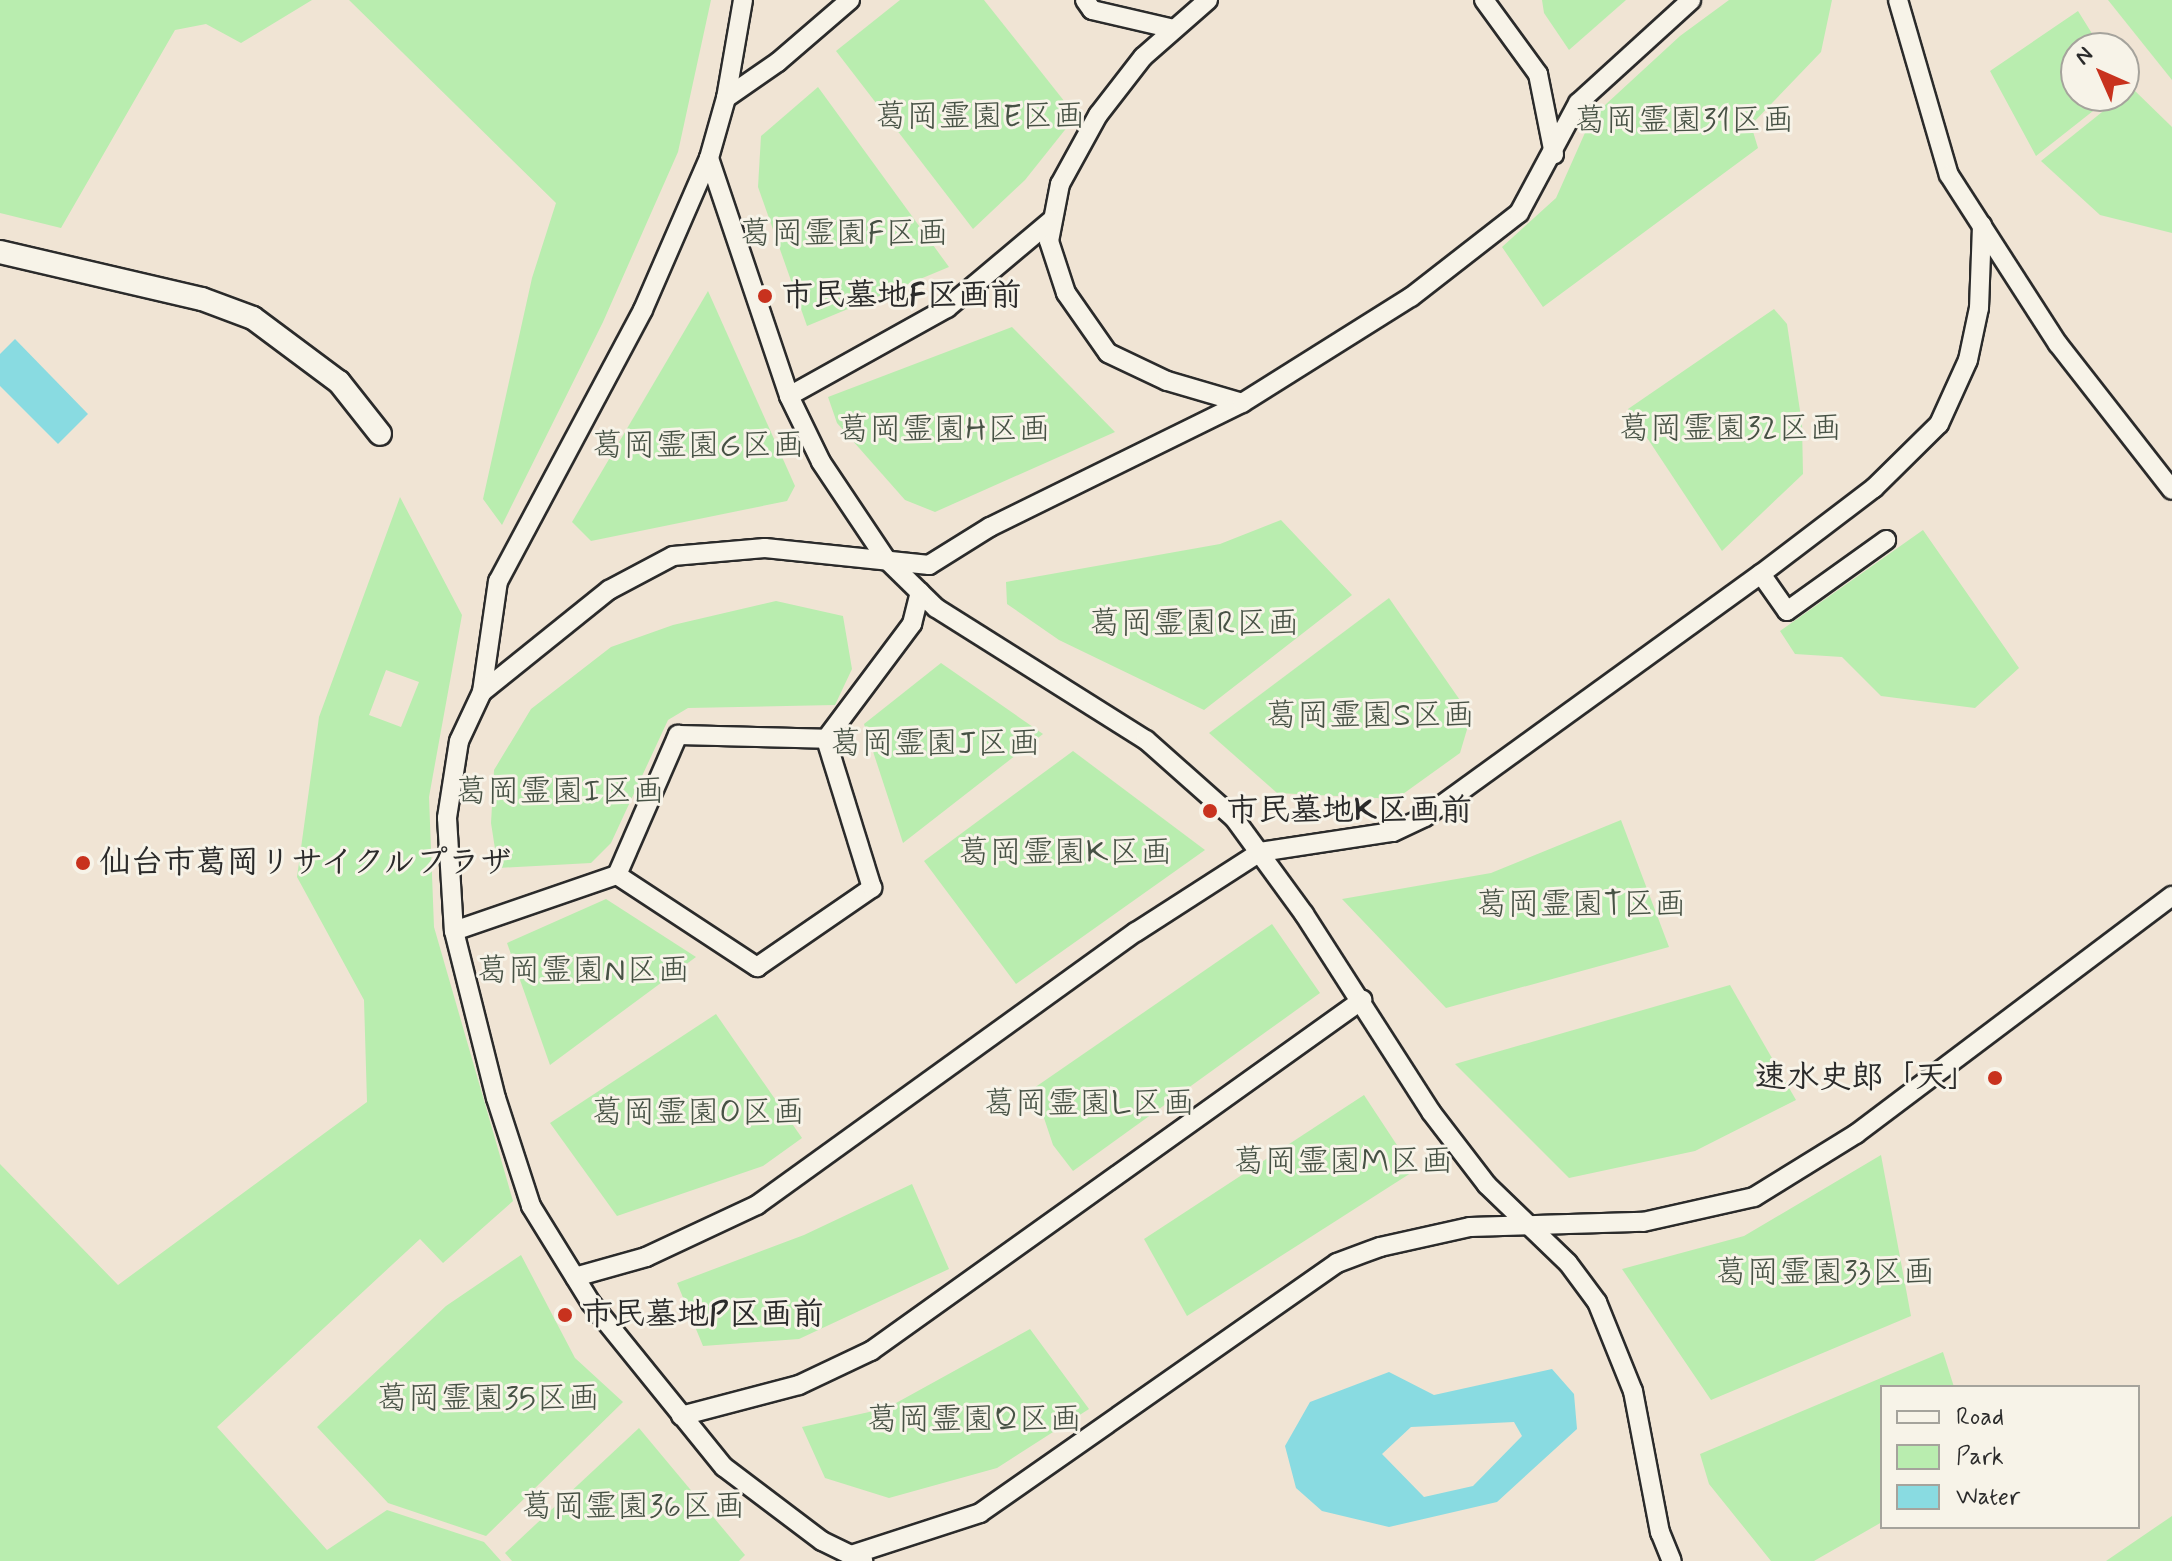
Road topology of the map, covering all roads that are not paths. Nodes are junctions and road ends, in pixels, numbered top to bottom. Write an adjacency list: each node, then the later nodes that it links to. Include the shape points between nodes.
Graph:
1 (743, 0): 9 (street)
2 (850, 0): 9 (street)
3 (1085, 0): 8 (street, via 1092,10)
4 (1208, 0): 8 (street)
5 (1691, 0): 10 (street, via 1578,103)
6 (1898, 0): 13 (street, via 1949,175)
7 (1494, 4): 10 (street, via 1538,74)
8 (1174, 29): 12 (street, via 1143,57 1098,115 1060,184)
9 (726, 98): 11 (street)
10 (1554, 154): 16 (street, via 1519,213 1411,297)
11 (709, 158): 15 (street); 23 (street, via 643,310 498,581)
12 (1052, 220): 15 (street, via 947,308); 16 (street, via 1049,241 1066,293 1108,353 1167,381)
13 (1982, 225): 18 (street, via 2106,412); 21 (street, via 1979,308 1968,360 1939,424 1874,488)
14 (0, 252): 17 (street, via 202,299 253,318 339,382)
15 (789, 396): 20 (street, via 821,462)
16 (1242, 403): 20 (street, via 990,527 929,565)
17 (380, 434)
18 (2172, 490)
19 (1886, 540): 21 (street, via 1787,611)
20 (886, 559): 22 (street); 23 (street, via 765,548 673,556 609,590)
21 (1761, 574): 25 (street, via 1425,817 1393,832)
22 (920, 592): 24 (street, via 912,624); 25 (street, via 1041,678 1146,740 1234,818)
23 (482, 692): 28 (street, via 459,741 447,818)
24 (826, 739): 26 (street, via 678,735); 26 (street, via 872,888 757,967)
25 (1260, 852): 29 (street); 31 (street, via 1136,932 757,1205 646,1257)
26 (617, 875): 28 (street)
27 (2172, 896): 30 (street, via 1844,1142 1754,1197 1643,1222)
28 (454, 931): 31 (street, via 496,1098 531,1206)
29 (1362, 1000): 30 (street, via 1431,1112 1487,1185); 32 (street, via 871,1351 799,1385)
30 (1529, 1225): 33 (street, via 1470,1227 1380,1247 1337,1263 980,1513); 34 (street, via 1568,1263 1597,1302 1617,1346 1633,1391 1660,1532)
31 (575, 1277): 32 (street)
32 (681, 1416): 33 (street, via 724,1467 822,1541)
33 (857, 1558)
34 (1672, 1561)

